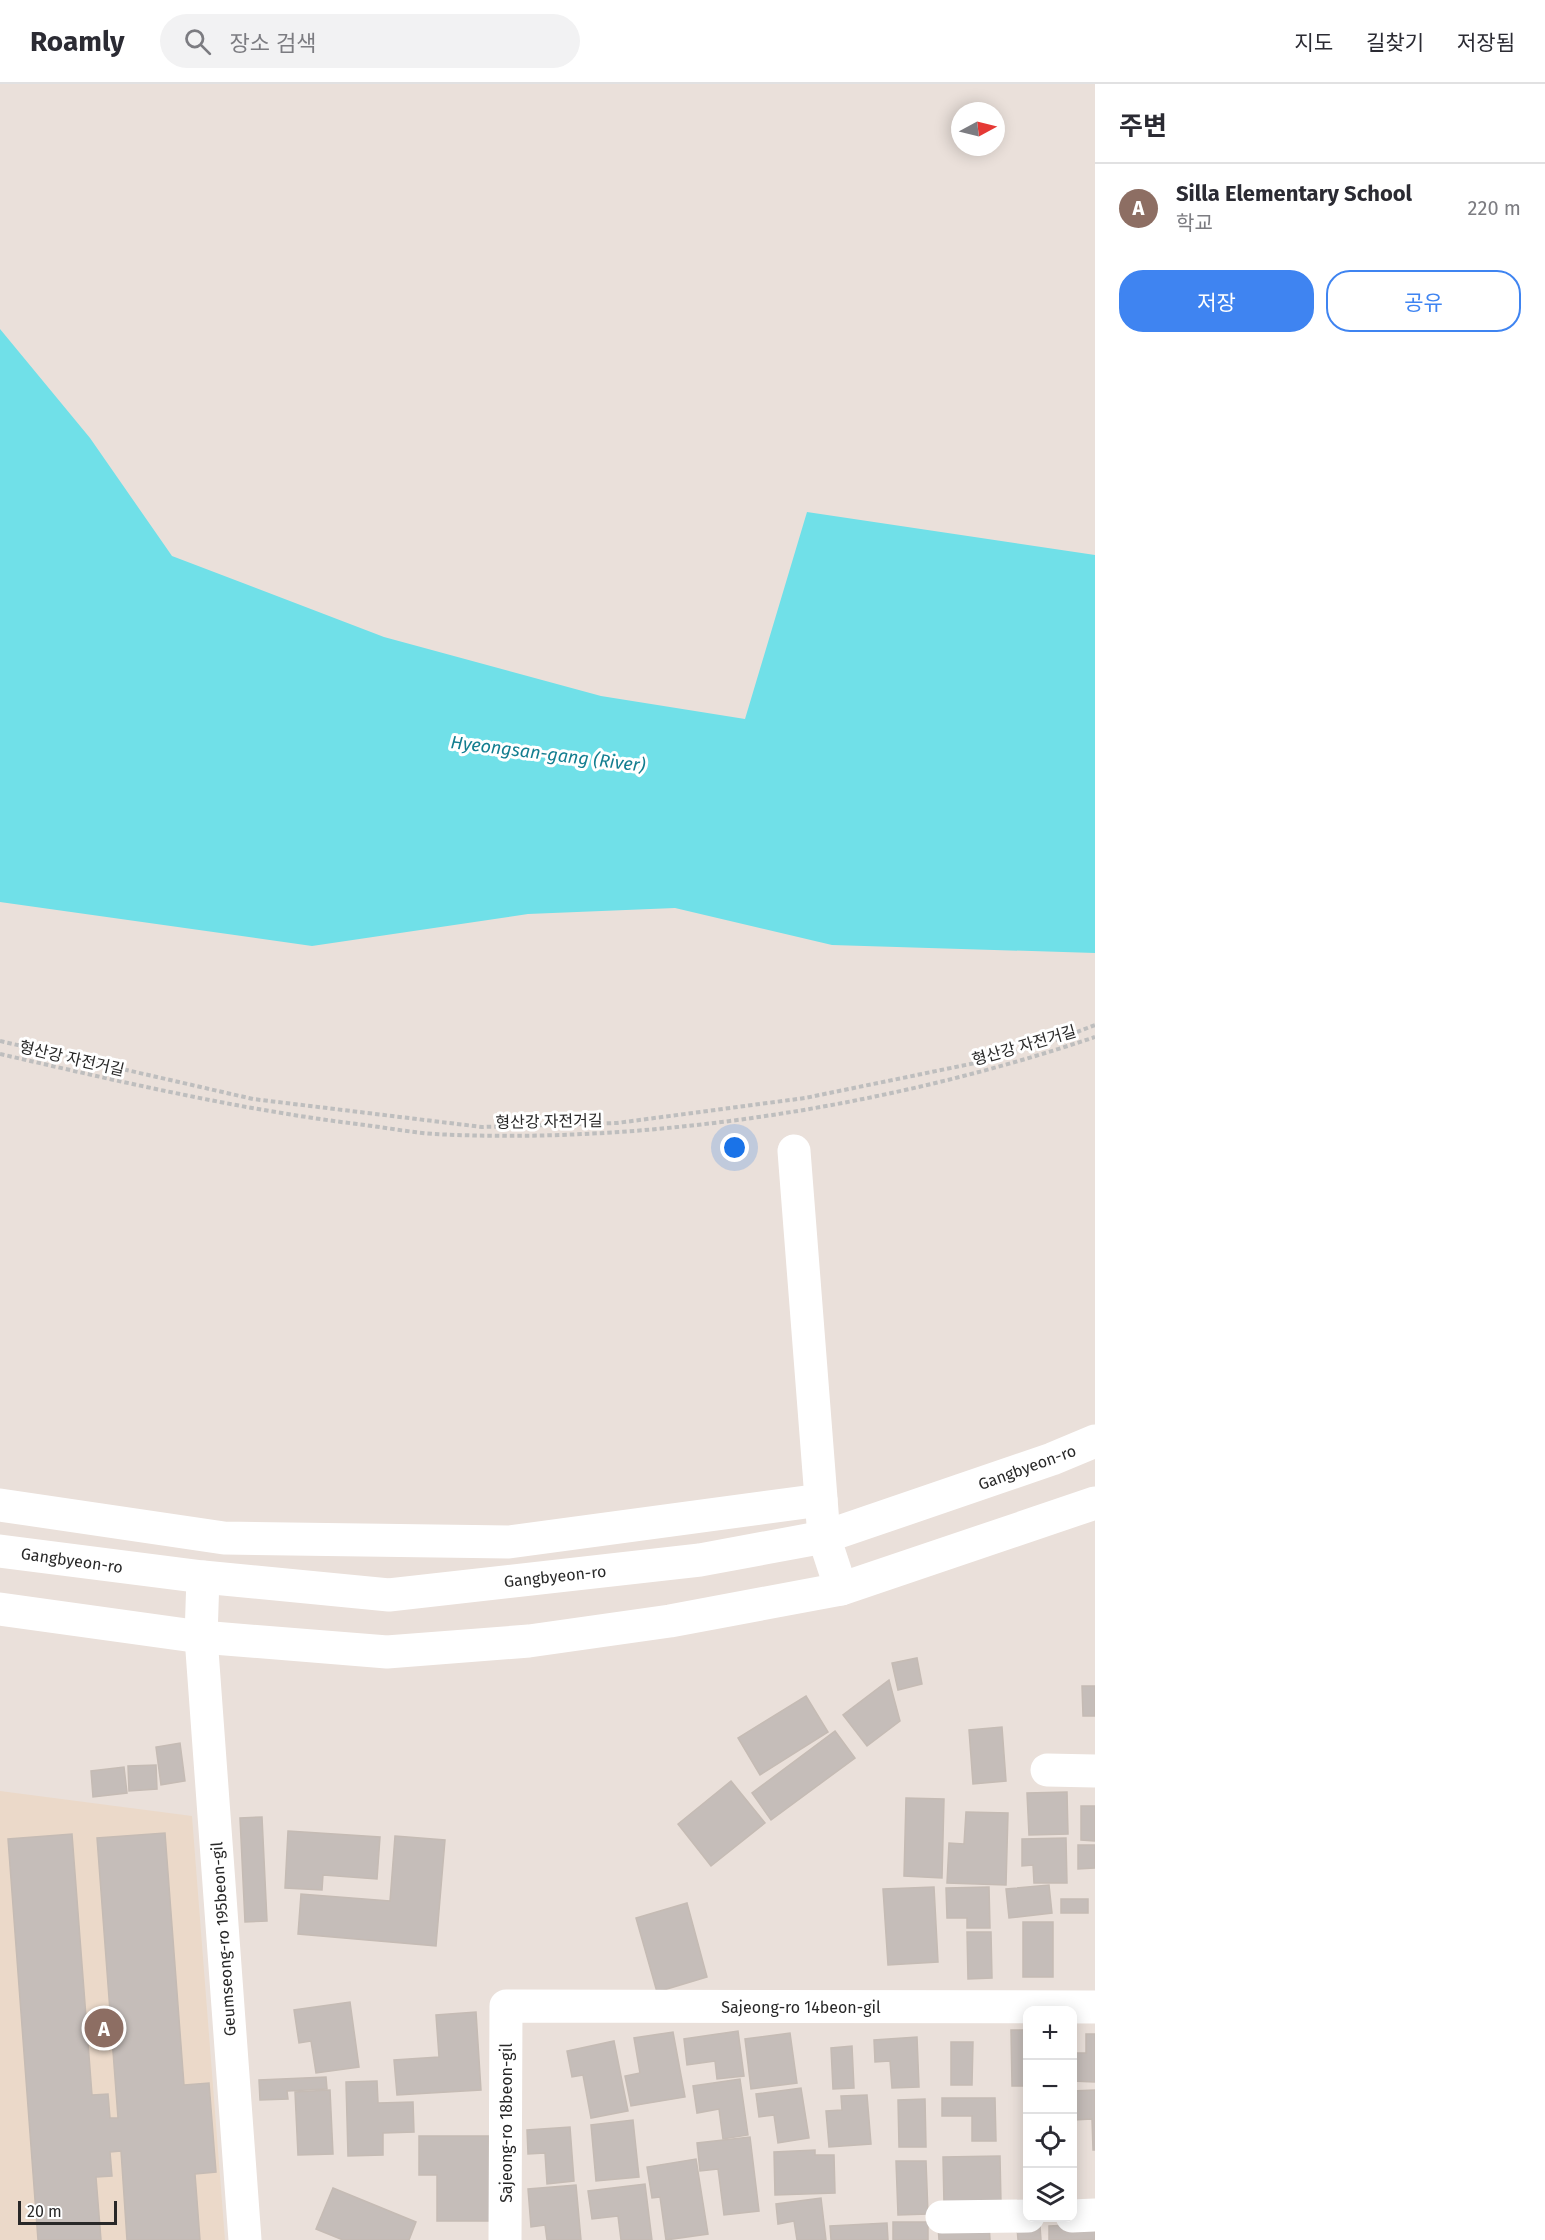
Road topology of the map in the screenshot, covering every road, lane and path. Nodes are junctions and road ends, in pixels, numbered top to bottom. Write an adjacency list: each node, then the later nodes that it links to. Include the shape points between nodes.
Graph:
1 (1095, 1025): 3 (path, via 980,1062 805,1098 617,1123 482,1127 253,1099)
2 (1095, 1037): 4 (path, 형산강 자전거길, via 943,1080 827,1106 713,1123 561,1136 433,1134 329,1121 205,1101)
3 (0, 1041)
4 (0, 1054)
5 (794, 1151): 7 (street)
6 (1095, 1441): 10 (street, Gangbyeon-ro)
7 (822, 1500): 9 (street, via 509,1542 224,1538); 10 (street)
8 (1095, 1503): 13 (street)
9 (0, 1505)
10 (824, 1537): 12 (street, Gangbyeon-ro, via 700,1560 389,1595); 13 (street)
11 (0, 1551): 12 (street, Gangbyeon-ro)
12 (203, 1577): 15 (street, Geumseong-ro 195beon-gil)
13 (841, 1588): 15 (street, via 670,1621 529,1641 387,1652)
14 (0, 1609): 15 (street)
15 (201, 1637): 24 (street, Geumseong-ro 195beon-gil)
16 (1047, 1770): 17 (street)
17 (1095, 1770)
18 (506, 2006): 19 (street, Sajeong-ro 14beon-gil); 25 (street, Sajeong-ro 18beon-gil)
19 (1095, 2007)
20 (1023, 2216): 23 (street)
21 (1077, 2216): 22 (street)
22 (1095, 2216)
23 (942, 2217)
24 (245, 2240)
25 (505, 2240)

